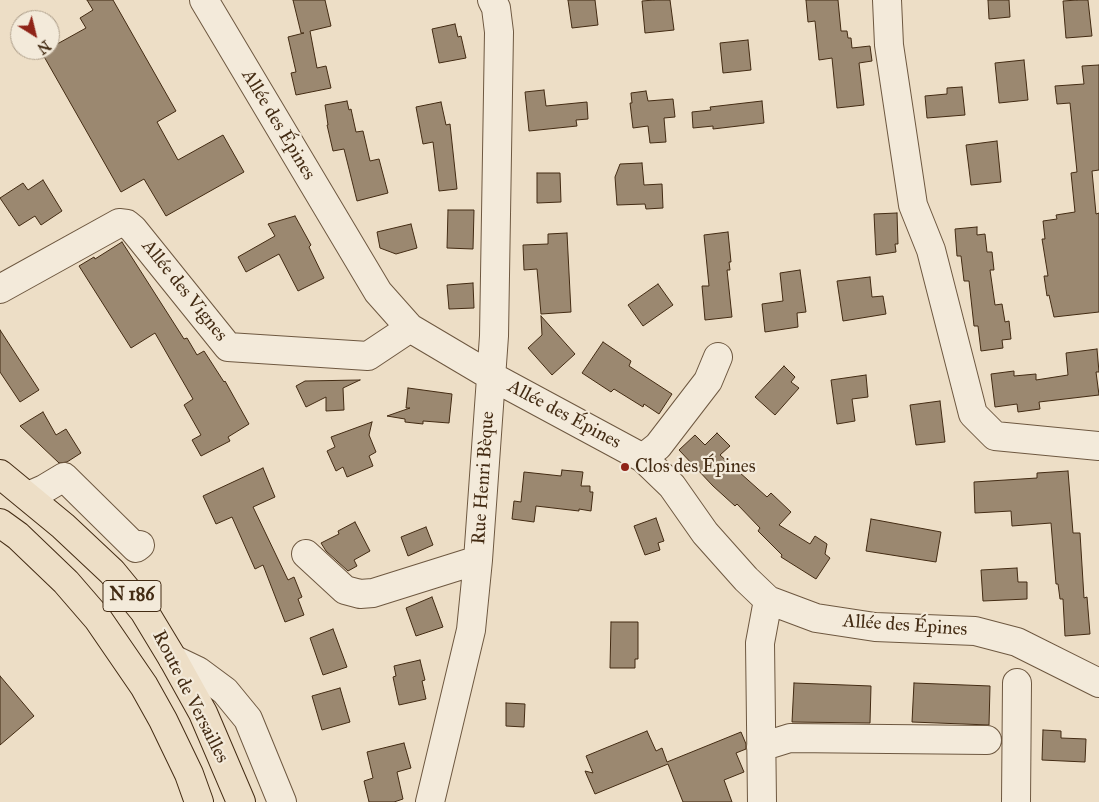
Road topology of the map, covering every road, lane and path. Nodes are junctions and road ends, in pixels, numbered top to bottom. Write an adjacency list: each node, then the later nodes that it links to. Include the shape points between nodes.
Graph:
1 (204, 0): 5 (street, Allée des Épines, via 378,292)
2 (492, 0): 7 (street, Rue Henri Bèque, via 499,32)
3 (887, 0): 8 (street, via 889,45 914,206 931,250 973,414 995,436)
4 (0, 289): 5 (street, Allée des Vignes, via 119,223 133,229 228,347 368,356)
5 (410, 328): 7 (street, Allée des Épines)
6 (718, 357): 9 (street, via 708,381 658,446)
7 (491, 376): 9 (street, Allée des Épines); 15 (street, Rue Henri Bèque)
8 (1099, 446)
9 (643, 458): 16 (street, Allée des Épines, via 672,486 705,534)
10 (0, 474): 11 (main road, Route de Versailles / N 186)
11 (28, 496): 13 (street, via 64,477 136,548); 17 (main road, Route de Versailles / N 186, via 112,572 144,611)
12 (0, 523): 20 (main road, Route de Versailles / N 186, via 66,582 98,619)
13 (140, 545)
14 (306, 554): 15 (street, via 345,590 360,594)
15 (478, 560): 28 (street, Rue Henri Bèque, via 471,630)
16 (768, 600): 19 (street, Allée des Épines, via 816,618 874,627 975,631 1017,642); 24 (street, via 760,643)
17 (174, 660): 21 (main road, Route de Versailles / N 186); 23 (street, via 198,671 225,692 248,719)
18 (1017, 683): 30 (street)
19 (1099, 683)
20 (144, 686): 21 (main road); 25 (main road, Route de Versailles / N 186, via 189,774)
21 (199, 707): 23 (street); 26 (main road, Route de Versailles / N 186)
22 (987, 740): 24 (street, via 790,738)
23 (257, 742): 27 (street)
24 (761, 747): 29 (street)
25 (199, 802)
26 (241, 802)
27 (282, 802)
28 (430, 802)
29 (762, 802)
30 (1016, 802)

